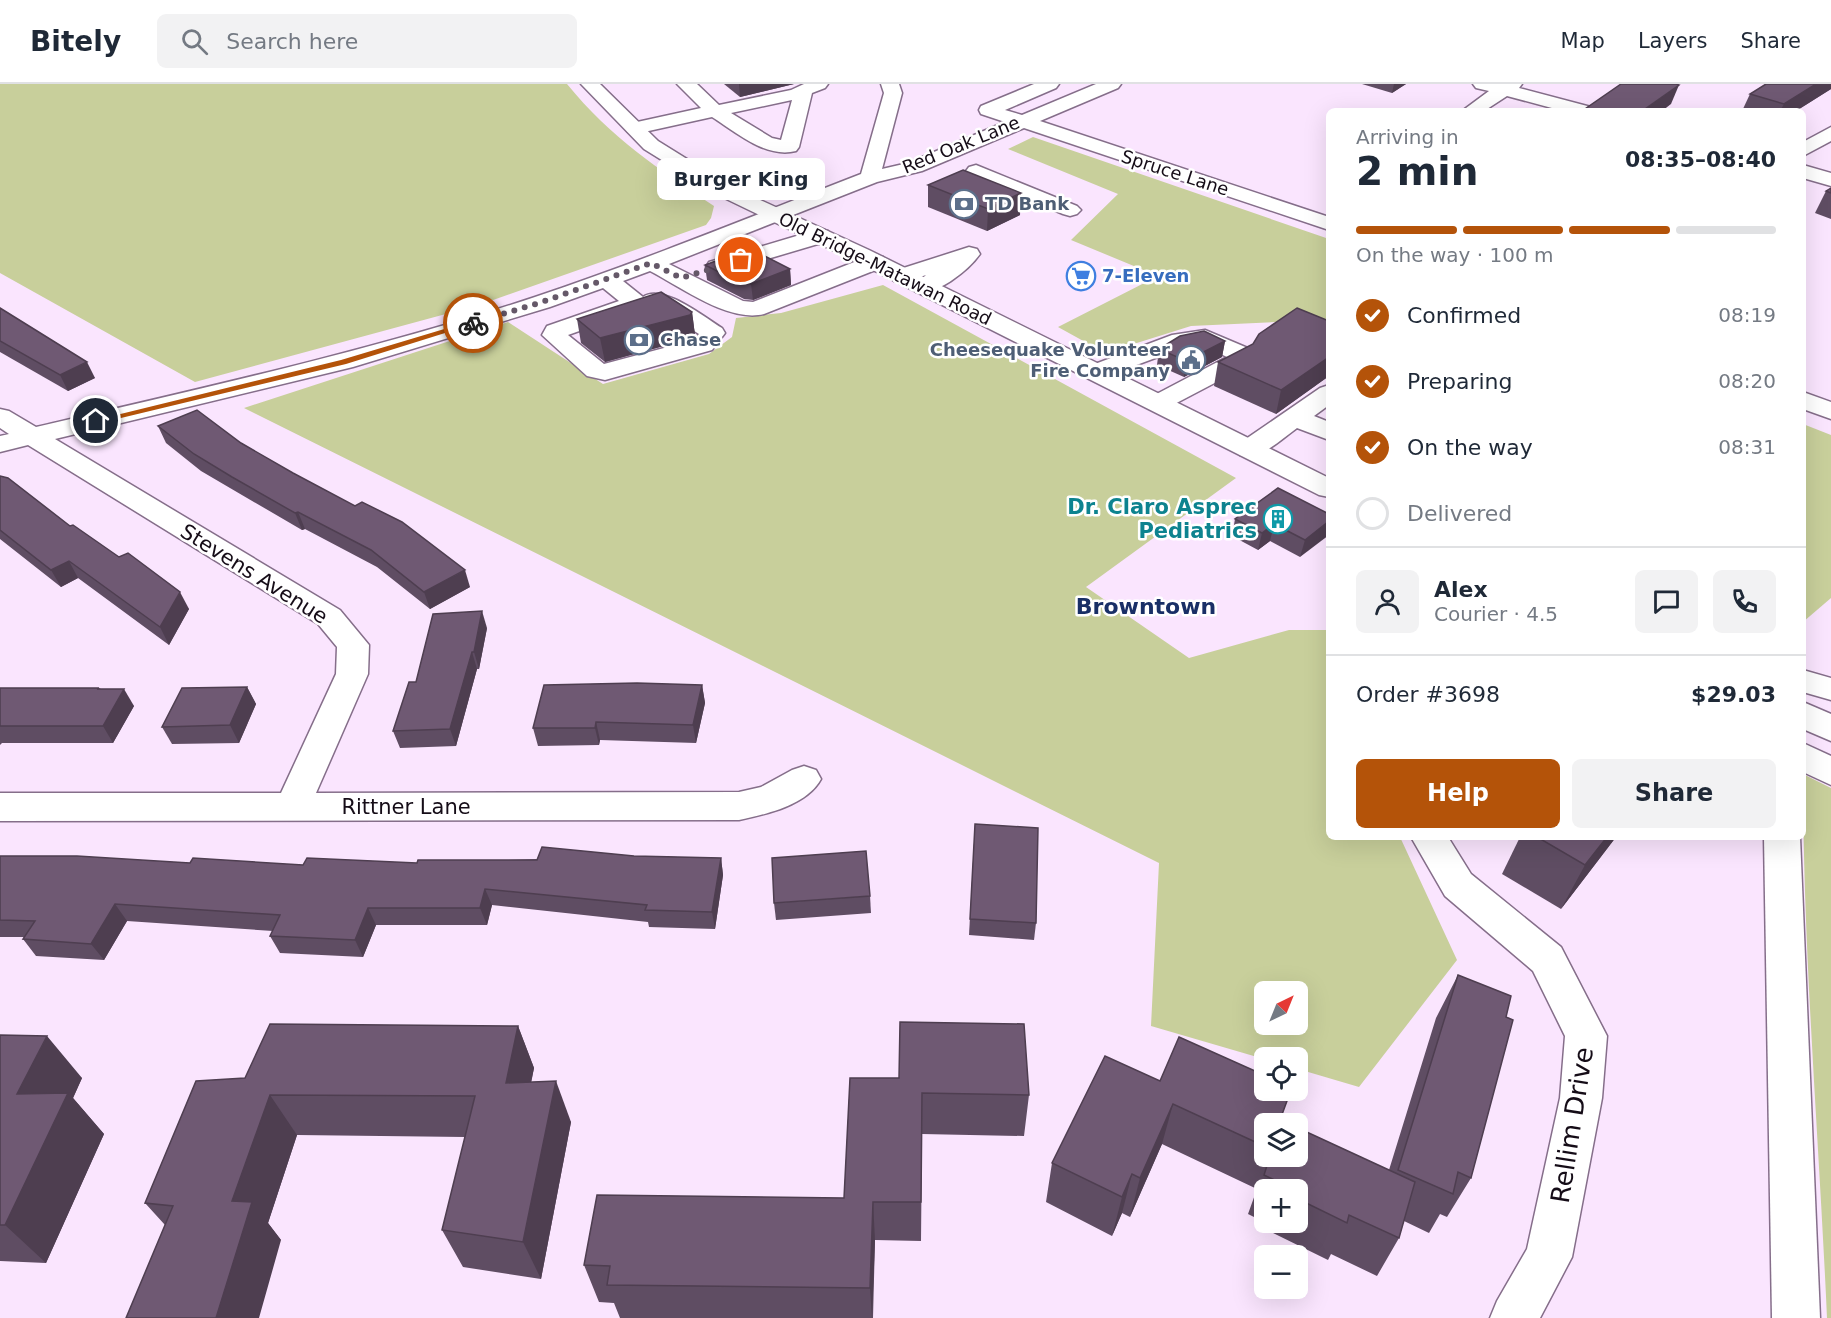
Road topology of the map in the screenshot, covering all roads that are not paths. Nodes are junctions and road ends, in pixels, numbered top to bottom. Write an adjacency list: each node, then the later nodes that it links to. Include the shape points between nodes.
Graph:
1 (590, 84): 13 (main road, Old Bridge-Matawan Road)
2 (686, 84): 11 (main road)
3 (890, 84): 19 (main road, via 893,93)
4 (1050, 84): 12 (main road, Spruce Lane, via 988,110)
5 (1112, 84): 12 (main road, Red Oak Lane)
6 (1482, 84): 8 (main road)
7 (811, 87): 11 (main road); 11 (main road, via 789,147 766,143)
8 (1509, 87): 9 (main road); 10 (main road)
9 (1476, 108)
10 (1575, 108)
11 (716, 112): 13 (main road)
12 (1021, 122): 15 (main road, Red Oak Lane); 24 (main road, Spruce Lane)
13 (635, 128): 23 (main road, Old Bridge-Matawan Road, via 651,145 725,192)
14 (1831, 133): 16 (main road)
15 (969, 143): 17 (main road); 19 (main road, Red Oak Lane, via 915,167)
16 (1806, 148)
17 (1000, 155)
18 (1806, 172): 20 (main road)
19 (870, 178): 23 (main road, Red Oak Lane)
20 (1831, 180)
21 (978, 184): 21 (main road, via 1058,216)
22 (1326, 204): 24 (main road)
23 (775, 215): 26 (main road, Old Bridge-Matawan Road); 28 (main road, Red Oak Lane)
24 (1307, 216): 25 (main road, Spruce Lane)
25 (1326, 223)
26 (820, 236): 27 (main road, Old Bridge-Matawan Road); 29 (main road)
27 (875, 262): 29 (main road, via 756,309 738,308); 32 (main road, Old Bridge-Matawan Road)
28 (651, 263): 29 (main road); 30 (main road, Red Oak Lane)
29 (681, 278)
30 (606, 279): 31 (main road); 40 (main road, Red Oak Lane, via 344,362)
31 (636, 303): 31 (main road, via 649,299 666,303 713,333 703,345 605,372 596,371 554,335 555,331)
32 (1096, 372): 35 (main road, Old Bridge-Matawan Road); 35 (main road, via 1181,340 1205,337 1241,354 1238,361)
33 (1326, 395): 38 (main road)
34 (1806, 401): 36 (main road)
35 (1158, 403): 42 (main road, Old Bridge-Matawan Road)
36 (1831, 411)
37 (0, 417): 40 (main road, Stevens Avenue)
38 (1295, 417): 39 (main road); 42 (main road)
39 (1326, 431)
40 (31, 436): 41 (main road, Red Oak Lane); 52 (main road, Stevens Avenue, via 329,617 353,645 352,674)
41 (0, 444)
42 (1250, 449): 43 (main road, Old Bridge-Matawan Road)
43 (1326, 487)
44 (1806, 682): 45 (main road)
45 (1831, 689)
46 (1806, 716): 47 (main road)
47 (1831, 729)
48 (1806, 758): 49 (main road)
49 (1831, 771)
50 (804, 779): 52 (main road, Rittner Lane, via 763,802 739,806)
51 (0, 807): 52 (main road, Rittner Lane)
52 (292, 808)
53 (1431, 840): 55 (main road, Rellim Drive, via 1458,885 1547,958 1586,1036 1581,1098 1549,1257)
54 (1782, 840): 56 (main road)
55 (1514, 1318)
56 (1796, 1318)

